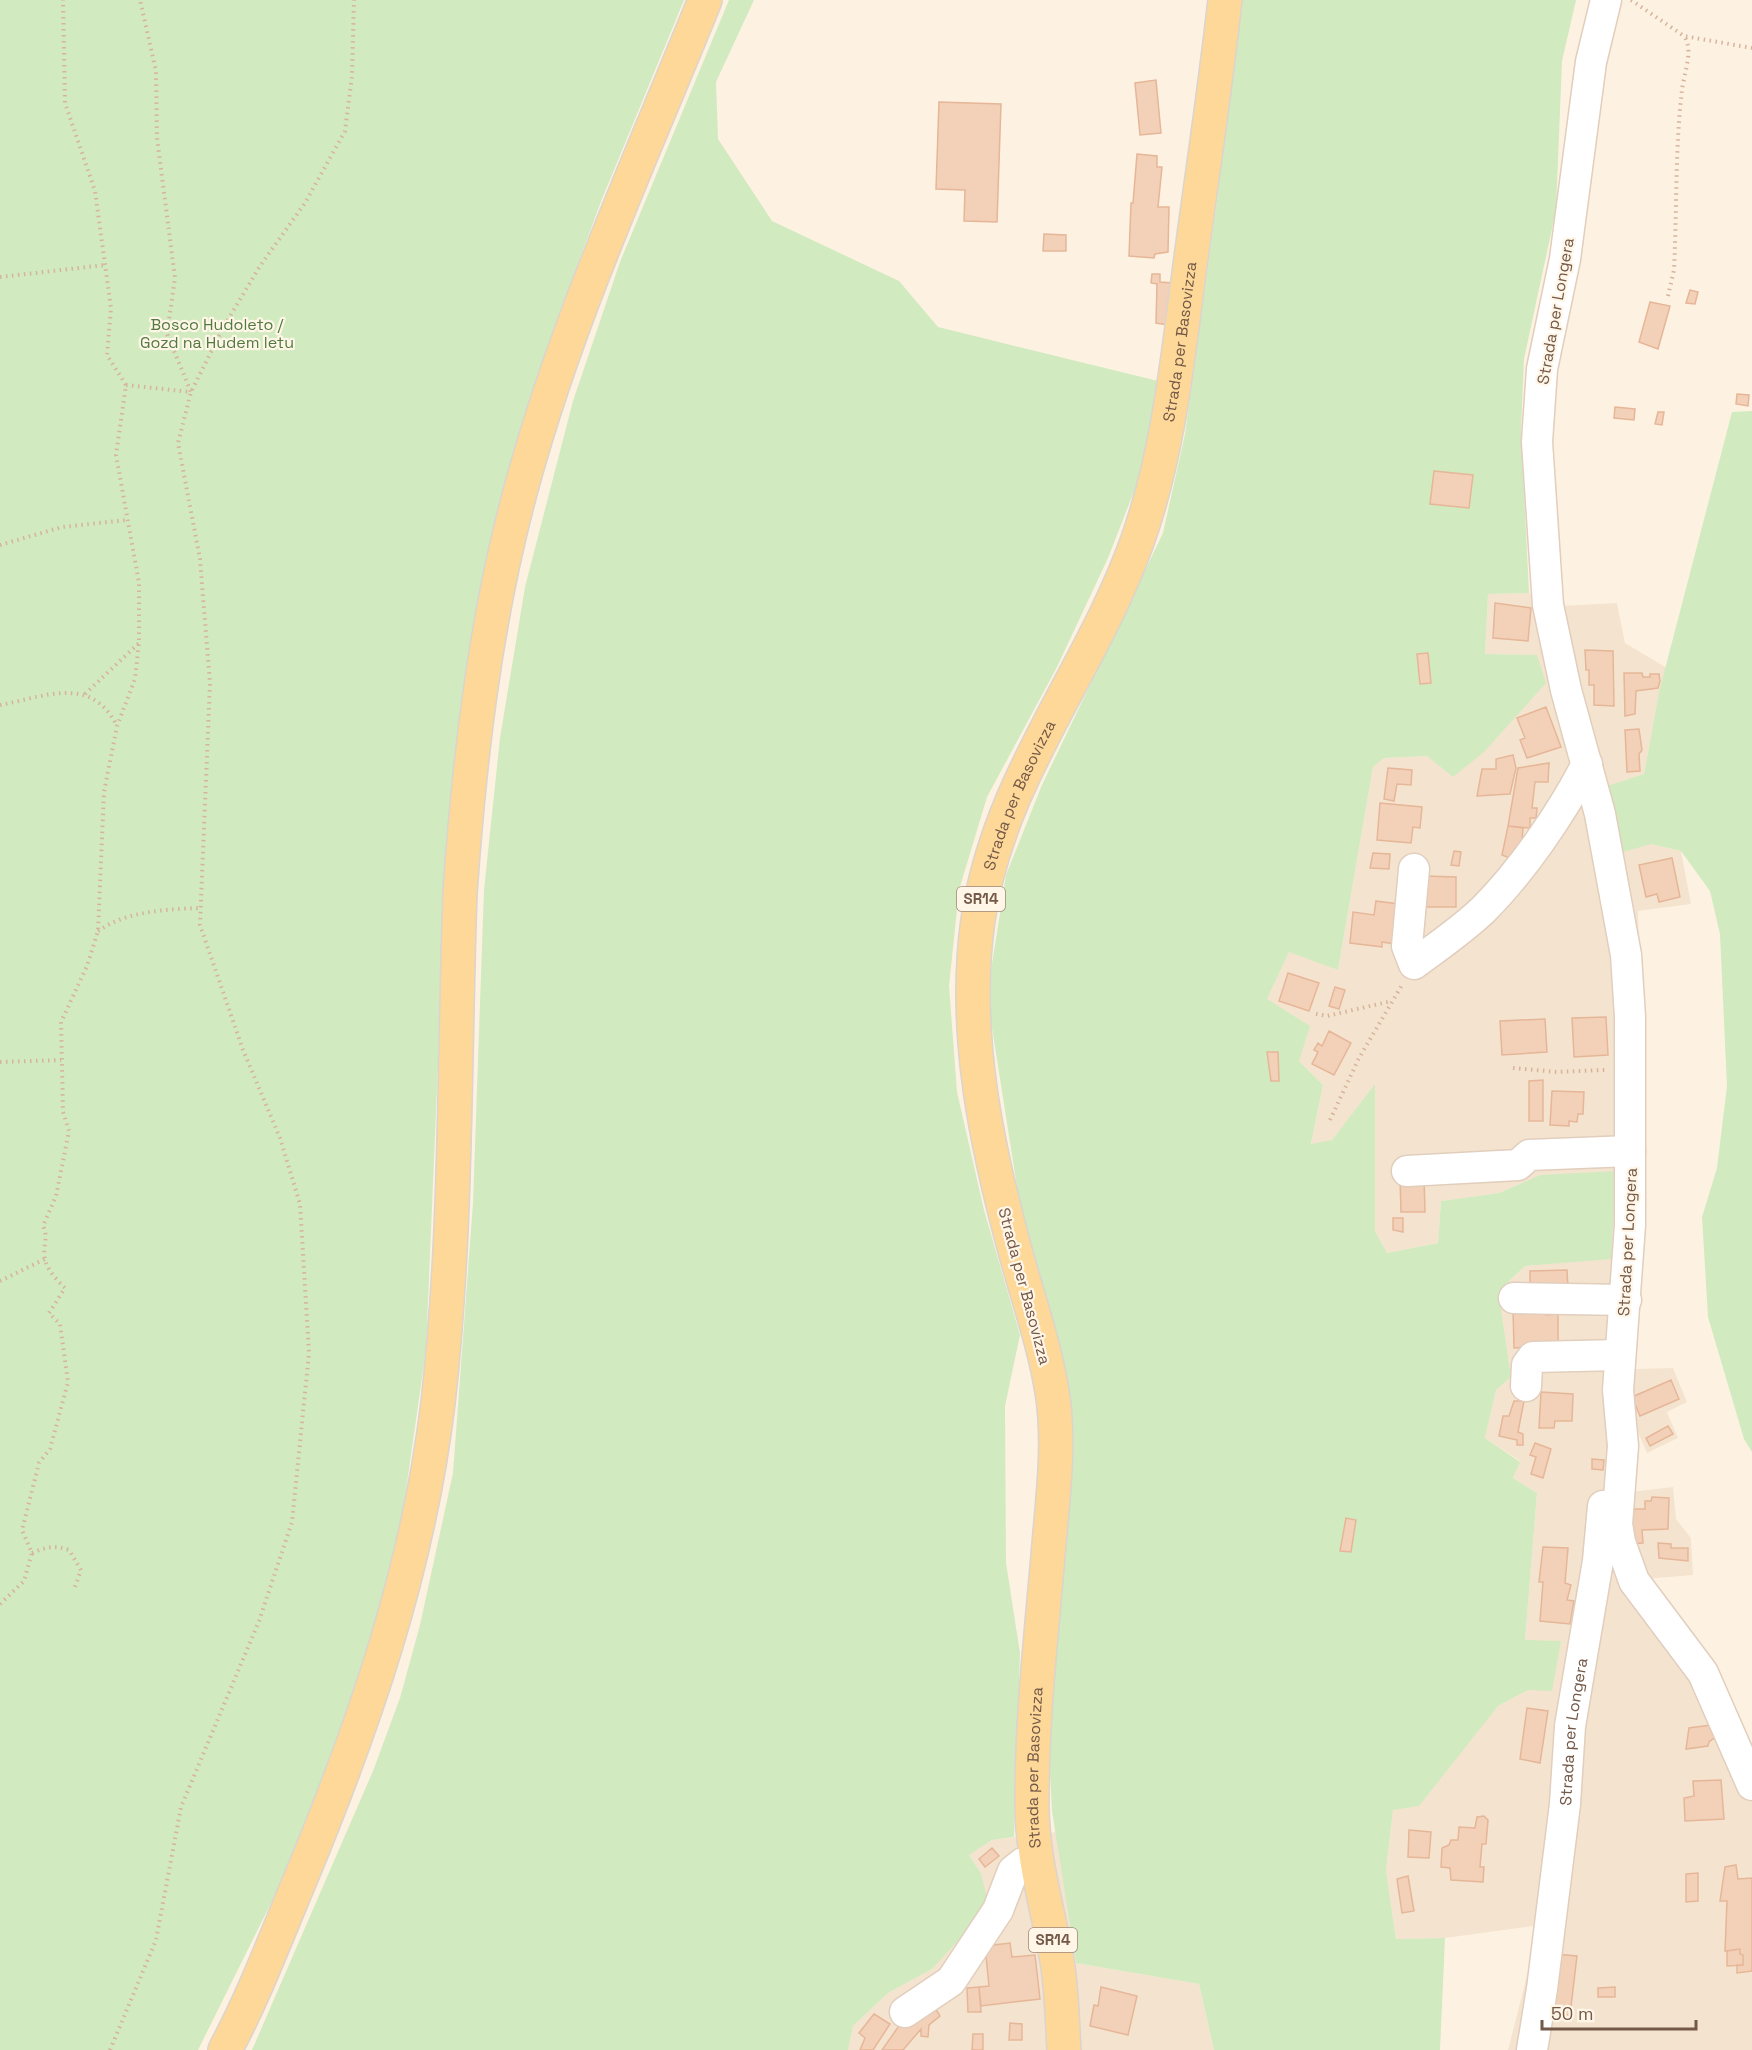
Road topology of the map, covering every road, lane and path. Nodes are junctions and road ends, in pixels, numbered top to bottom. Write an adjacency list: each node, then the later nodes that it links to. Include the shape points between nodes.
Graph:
1 (63, 0): 10 (path, via 65,103 95,191)
2 (140, 0): 14 (path, via 156,71 157,138 175,278 167,334)
3 (354, 0): 14 (path, via 353,64 345,130 305,202 223,328)
4 (705, 0): 49 (main road, via 590,276 517,504 490,629 467,804 460,893 444,1344 429,1466 407,1578 348,1764)
5 (1224, 0): 46 (main road, Strada per Basovizza / SR14, via 1174,385 1158,475 1119,585 1017,785 987,869 976,927 973,984 983,1112 1046,1365 1055,1427 1054,1488 1033,1739 1032,1830)
6 (1606, 0): 21 (street, Strada per Longera, via 1591,62 1565,259 1542,369 1538,423 1548,605)
7 (1631, 0): 8 (path)
8 (1684, 36): 9 (path); 12 (path, via 1689,54 1681,101 1674,270)
9 (1752, 48)
10 (105, 265): 11 (path); 13 (path, via 111,308 106,355)
11 (0, 277)
12 (1668, 296)
13 (126, 385): 14 (path); 15 (path, via 116,455)
14 (191, 392): 23 (path, via 178,443 200,559 210,683)
15 (127, 520): 16 (path, via 62,527); 17 (path, via 139,583)
16 (0, 545)
17 (139, 642): 18 (path); 20 (path, via 135,679)
18 (85, 694): 19 (path, via 64,692); 20 (path, via 110,711)
19 (0, 705)
20 (117, 726): 24 (path, via 104,792)
21 (1587, 764): 25 (street, via 1565,807 1504,886 1476,916); 31 (street, Strada per Longera, via 1626,955)
22 (1414, 869): 25 (street, via 1407,946)
23 (202, 908): 24 (path, via 168,909 111,921); 48 (path, via 200,925 210,959 280,1138 300,1204 309,1353 292,1522 259,1621 181,1807 156,1940)
24 (98, 931): 28 (path, via 62,1022)
25 (1414, 964): 26 (path)
26 (1393, 1001): 27 (path, via 1327,1016); 32 (path, via 1355,1066)
27 (1316, 1014)
28 (61, 1060): 29 (path); 35 (path, via 63,1112 69,1131 56,1196 43,1226 48,1236)
29 (0, 1062)
30 (1513, 1068): 31 (path, via 1557,1072)
31 (1630, 1069): 33 (street, Strada per Longera)
32 (1330, 1120)
33 (1630, 1151): 34 (street, via 1529,1155 1518,1165); 38 (street, Strada per Longera)
34 (1407, 1171)
35 (45, 1259): 36 (path); 42 (path, via 65,1288 49,1313 60,1324 68,1382 50,1449 39,1463 22,1530)
36 (0, 1281)
37 (1514, 1298): 38 (street)
38 (1626, 1300): 39 (street, Strada per Longera)
39 (1620, 1355): 40 (street, via 1533,1358 1527,1365); 41 (street, Strada per Longera)
40 (1526, 1386)
41 (1618, 1415): 45 (street, Strada per Longera, via 1623,1446 1617,1524 1634,1581 1703,1673); 51 (street, Strada per Longera, via 1570,1726 1560,1848)
42 (32, 1552): 43 (path, via 58,1546 69,1550 81,1570); 44 (path, via 24,1581)
43 (75, 1587)
44 (0, 1604)
45 (1752, 1785)
46 (1036, 1860): 47 (street, Strada per Basovizza, via 1013,1871 998,1910 951,1981); 50 (main road, Strada per Basovizza / SR14, via 1057,1960)
47 (905, 2012)
48 (110, 2050)
49 (225, 2050)
50 (1064, 2050)
51 (1532, 2050)

